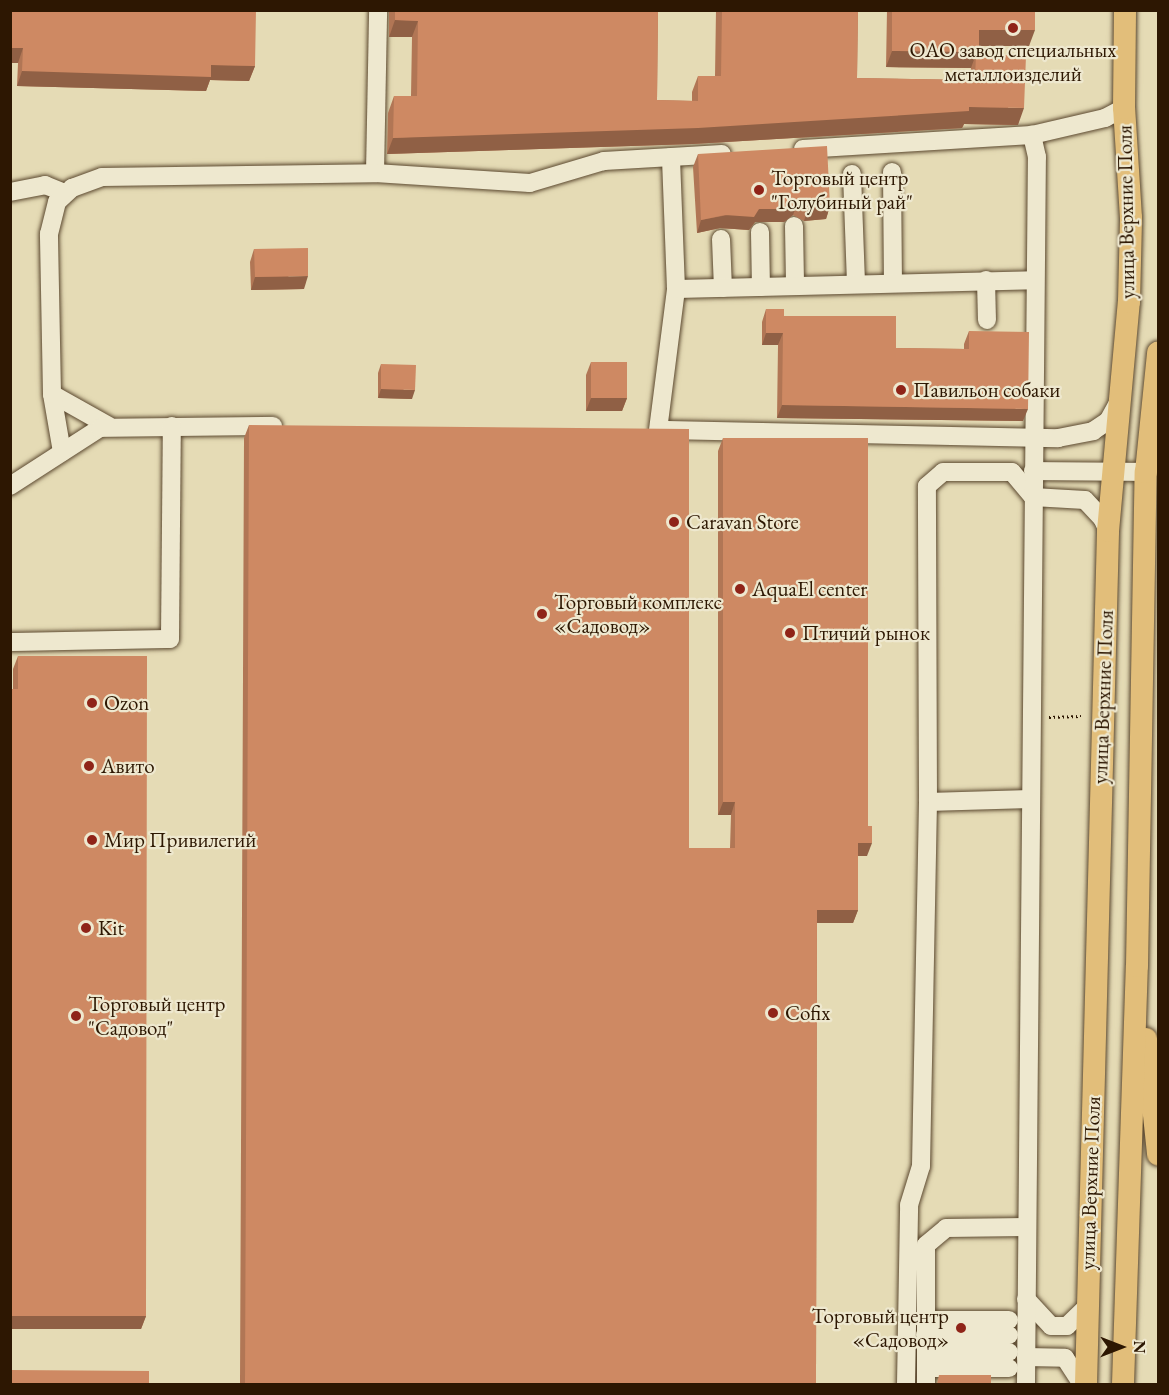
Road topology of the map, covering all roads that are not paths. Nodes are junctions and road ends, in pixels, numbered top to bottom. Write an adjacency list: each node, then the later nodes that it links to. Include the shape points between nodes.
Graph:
1 (378, 10): 9 (street)
2 (1125, 10): 3 (main road, улица Верхние Поля)
3 (1124, 108): 4 (street, via 1106,118); 27 (main road, улица Верхние Поля, via 1131,218)
4 (1032, 135): 5 (street); 17 (street, via 1037,157)
5 (788, 150)
6 (741, 152): 7 (street)
7 (671, 157): 9 (street, via 604,161 530,183); 23 (street)
8 (892, 172): 18 (street)
9 (375, 173): 12 (street, via 102,177)
10 (852, 174): 19 (street)
11 (10, 192): 12 (street, via 45,185)
12 (65, 193): 26 (street, via 53,210 49,234)
13 (794, 226): 20 (street)
14 (760, 232): 21 (street)
15 (721, 239): 22 (street)
16 (986, 280): 17 (street); 18 (street); 24 (street)
17 (1035, 280): 33 (street)
18 (893, 283): 19 (street)
19 (856, 284): 20 (street)
20 (795, 286): 21 (street)
21 (761, 287): 22 (street)
22 (723, 288): 23 (street)
23 (676, 289): 32 (street)
24 (987, 320)
25 (1158, 353): 37 (main road, улица Верхние Поля)
26 (52, 394): 28 (street); 34 (street)
27 (1121, 399): 33 (street, via 1108,421 1093,430 1058,438); 36 (main road, улица Верхние Поля)
28 (110, 426): 29 (street); 34 (street)
29 (172, 426): 30 (street); 41 (street, via 170,639)
30 (289, 426)
31 (634, 430): 32 (street)
32 (658, 430): 33 (street)
33 (1034, 438): 35 (street)
34 (62, 452): 38 (street)
35 (1033, 471): 36 (street); 39 (street)
36 (1111, 472): 37 (street); 40 (main road, улица Верхние Поля)
37 (1146, 472): 44 (main road, улица Верхние Поля)
38 (10, 486)
39 (1033, 497): 40 (street, via 1078,496 1102,518); 42 (street); 43 (street, via 1012,472 943,472 927,486)
40 (1108, 531): 48 (main road, улица Верхние Поля)
41 (10, 642)
42 (1030, 799): 43 (street); 46 (street)
43 (928, 802): 51 (street, via 921,1166 909,1205)
44 (1137, 966): 45 (main road); 54 (main road, улица Верхние Поля)
45 (1158, 1154)
46 (1026, 1227): 47 (street); 49 (street, via 945,1228 926,1245)
47 (1026, 1299): 48 (street, via 1051,1326 1067,1326); 50 (street)
48 (1087, 1306): 53 (main road, улица Верхние Поля)
49 (926, 1352): 50 (street); 50 (street)
50 (1012, 1353): 52 (street); 53 (street, via 1065,1358)
51 (906, 1384)
52 (1026, 1384)
53 (1084, 1384)
54 (1123, 1384)

